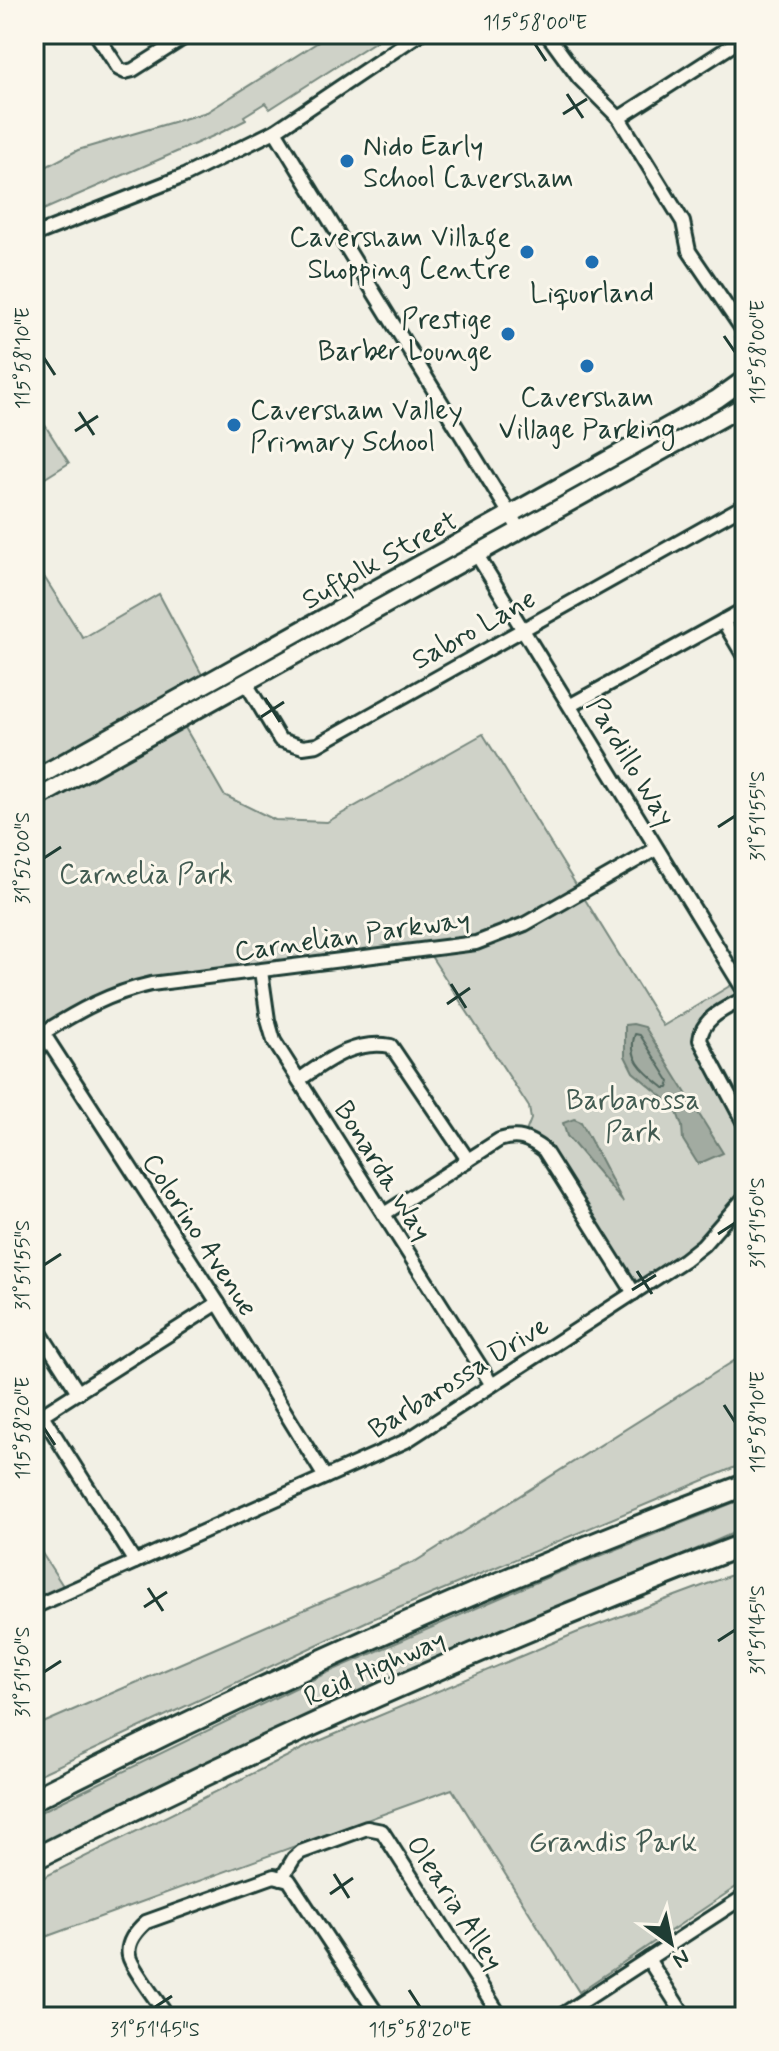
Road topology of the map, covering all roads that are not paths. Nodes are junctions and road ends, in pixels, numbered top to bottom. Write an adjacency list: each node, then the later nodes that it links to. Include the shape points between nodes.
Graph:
1 (96, 34): 2 (street, via 125,72)
2 (190, 34)
3 (419, 34): 7 (street)
4 (547, 34): 6 (street, via 579,78)
5 (745, 37): 6 (street)
6 (619, 118): 9 (street, via 683,222 689,251)
7 (275, 131): 8 (street, via 184,176); 13 (street)
8 (34, 235)
9 (744, 334)
10 (745, 379): 13 (street, Suffolk Street)
11 (745, 405): 14 (street, Suffolk Street)
12 (745, 505): 18 (street, Sabro Lane)
13 (510, 514): 14 (street); 22 (street, Suffolk Street)
14 (519, 529): 15 (street, Suffolk Street)
15 (477, 555): 18 (street, Pardillo Way); 20 (street, Suffolk Street)
16 (745, 609): 17 (street)
17 (723, 621): 19 (street); 21 (street)
18 (522, 628): 20 (street, Sabro Lane, via 309,747 280,740); 21 (street, Pardillo Way)
19 (745, 658)
20 (246, 683): 23 (street, Suffolk Street)
21 (571, 705): 24 (street, Pardillo Way)
22 (34, 779)
23 (34, 800)
24 (656, 849): 25 (street, Carnelian Parkway, via 525,924 476,943); 26 (street, Pardillo Way)
25 (261, 971): 28 (street, Carnelian Parkway, via 130,989 89,1005); 29 (street, Bonarda Way, via 274,1041)
26 (745, 995): 30 (street, via 712,1018 700,1040)
27 (34, 1019): 28 (street, Colorino Avenue)
28 (43, 1033): 35 (street, Colorino Avenue)
29 (299, 1080): 31 (street, via 339,1053 391,1046); 33 (street, Bonarda Way)
30 (745, 1125)
31 (468, 1160): 33 (street); 34 (street, via 512,1136 544,1150)
32 (745, 1197): 34 (street, Barbarossa Drive, via 703,1245)
33 (384, 1214): 37 (street, Bonarda Way)
34 (634, 1293): 37 (street, Barbarossa Drive)
35 (218, 1303): 38 (street); 40 (street, Colorino Avenue)
36 (34, 1323): 38 (street)
37 (492, 1385): 40 (street, Barbarossa Drive, via 406,1441)
38 (78, 1392): 39 (street)
39 (38, 1418): 43 (street)
40 (325, 1477): 43 (street, Barbarossa Drive)
41 (745, 1485): 45 (highway, Reid Highway, via 306,1668)
42 (745, 1544): 46 (highway, Reid Highway, via 328,1718)
43 (135, 1562): 44 (street, Barbarossa Drive)
44 (34, 1607)
45 (34, 1799)
46 (34, 1859)
47 (282, 1878): 50 (street, via 274,1876 146,1922 137,1930 129,1956); 51 (street, via 289,1880); 52 (street, Olearia Alley, via 301,1852 367,1828 382,1831)
48 (745, 1896): 49 (street)
49 (648, 1959): 53 (street); 54 (street)
50 (168, 2017)
51 (379, 2017)
52 (501, 2017)
53 (559, 2017)
54 (685, 2017)

